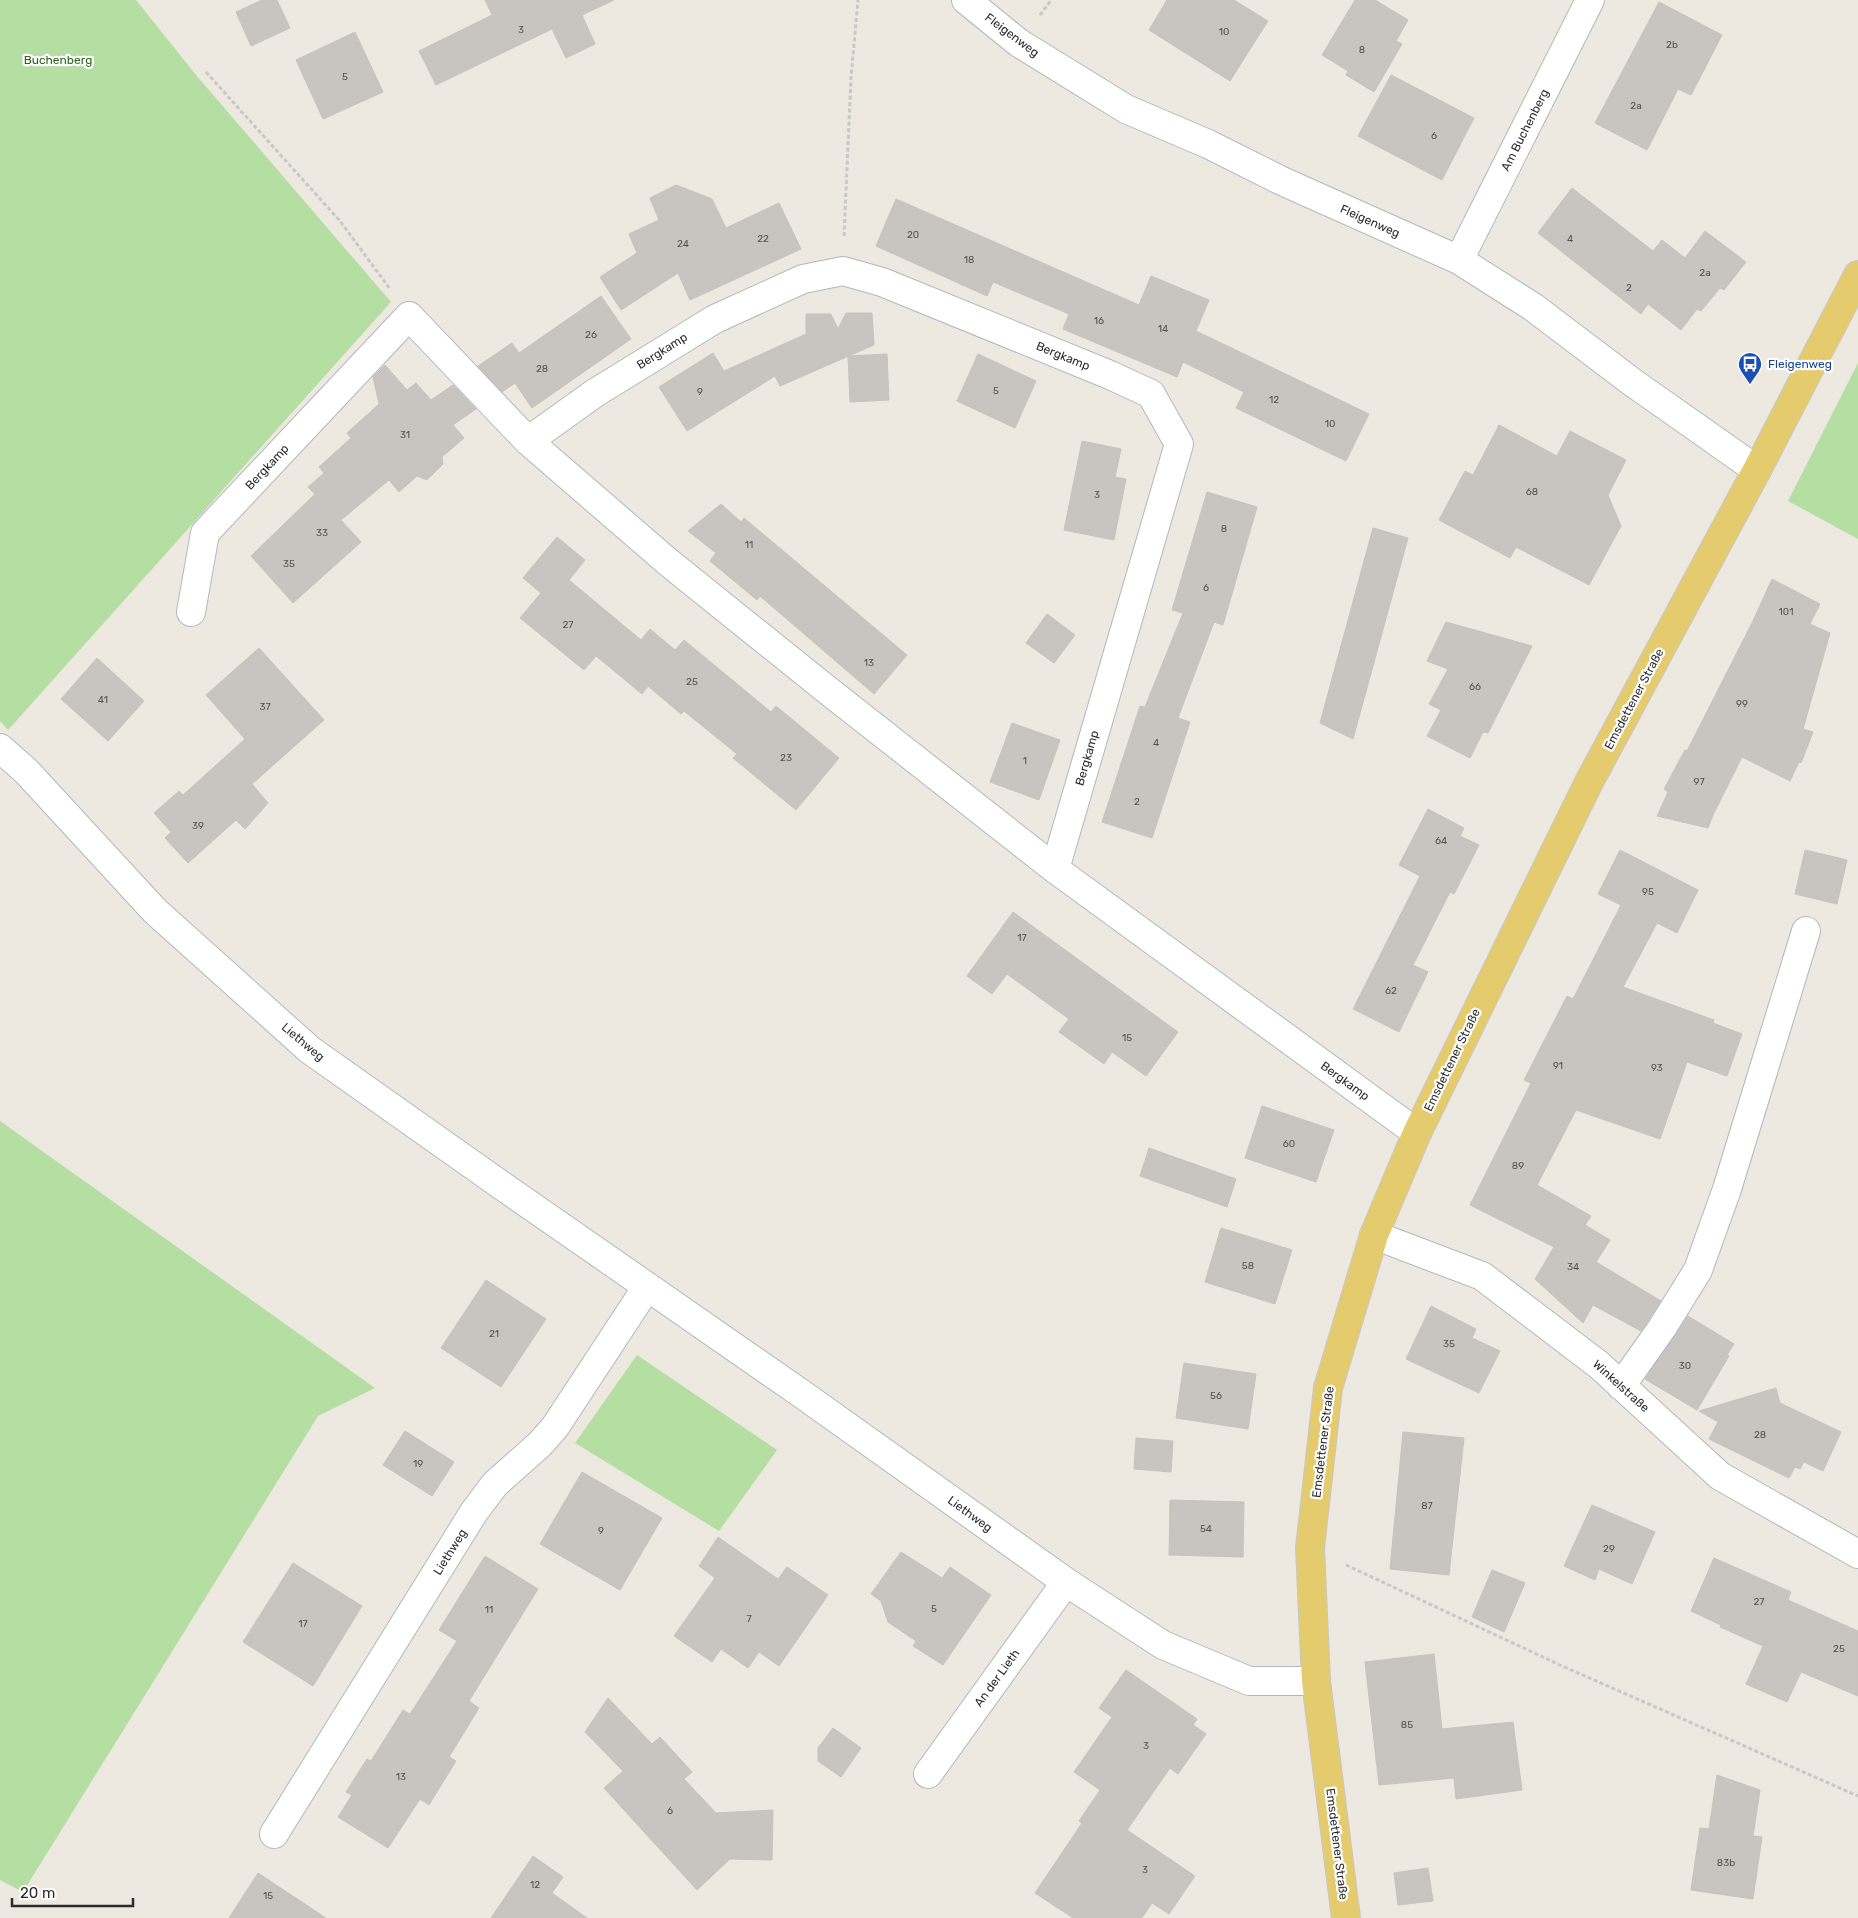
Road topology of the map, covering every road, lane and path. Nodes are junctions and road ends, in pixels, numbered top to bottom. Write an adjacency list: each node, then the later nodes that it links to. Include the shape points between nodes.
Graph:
1 (858, 0): 6 (path, via 851,78)
2 (966, 0): 5 (street, Fleigenweg, via 1019,44 1126,109)
3 (1590, 0): 5 (street, Am Buchenberg)
4 (206, 72): 8 (path, via 340,222)
5 (1459, 260): 10 (street, Fleigenweg, via 1533,307)
6 (843, 271): 9 (street, Bergkamp, via 802,279 715,319 595,393); 13 (street, Bergkamp, via 882,282 1151,394 1179,444)
7 (1858, 275): 10 (main road, Emsdettener Straße)
8 (409, 316): 9 (street, Bergkamp); 11 (street, Bergkamp, via 205,533)
9 (528, 441): 13 (street, Bergkamp, via 676,568)
10 (1757, 470): 15 (main road, Emsdettener Straße, via 1589,782)
11 (191, 612)
12 (0, 748): 17 (street, Liethweg, via 27,772 155,912 310,1050)
13 (1055, 869): 15 (street, Bergkamp)
14 (1806, 931): 18 (street, via 1701,1263 1680,1300)
15 (1416, 1134): 16 (main road, Emsdettener Straße)
16 (1374, 1236): 18 (street, Winkelstraße, via 1482,1276 1599,1365); 19 (main road, Emsdettener Straße, via 1328,1388)
17 (647, 1287): 21 (street, Liethweg); 25 (street, Liethweg, via 555,1427 495,1484 474,1512)
18 (1621, 1386): 20 (street, Winkelstraße, via 1720,1476)
19 (1310, 1548): 22 (main road, Emsdettener Straße); 24 (path, via 1560,1665)
20 (1858, 1554)
21 (1066, 1582): 22 (street, Liethweg, via 1163,1645 1249,1681); 23 (street, An der Lieth)
22 (1316, 1681): 26 (main road, Emsdettener Straße)
23 (928, 1774)
24 (1858, 1796)
25 (274, 1834)
26 (1346, 1918)

